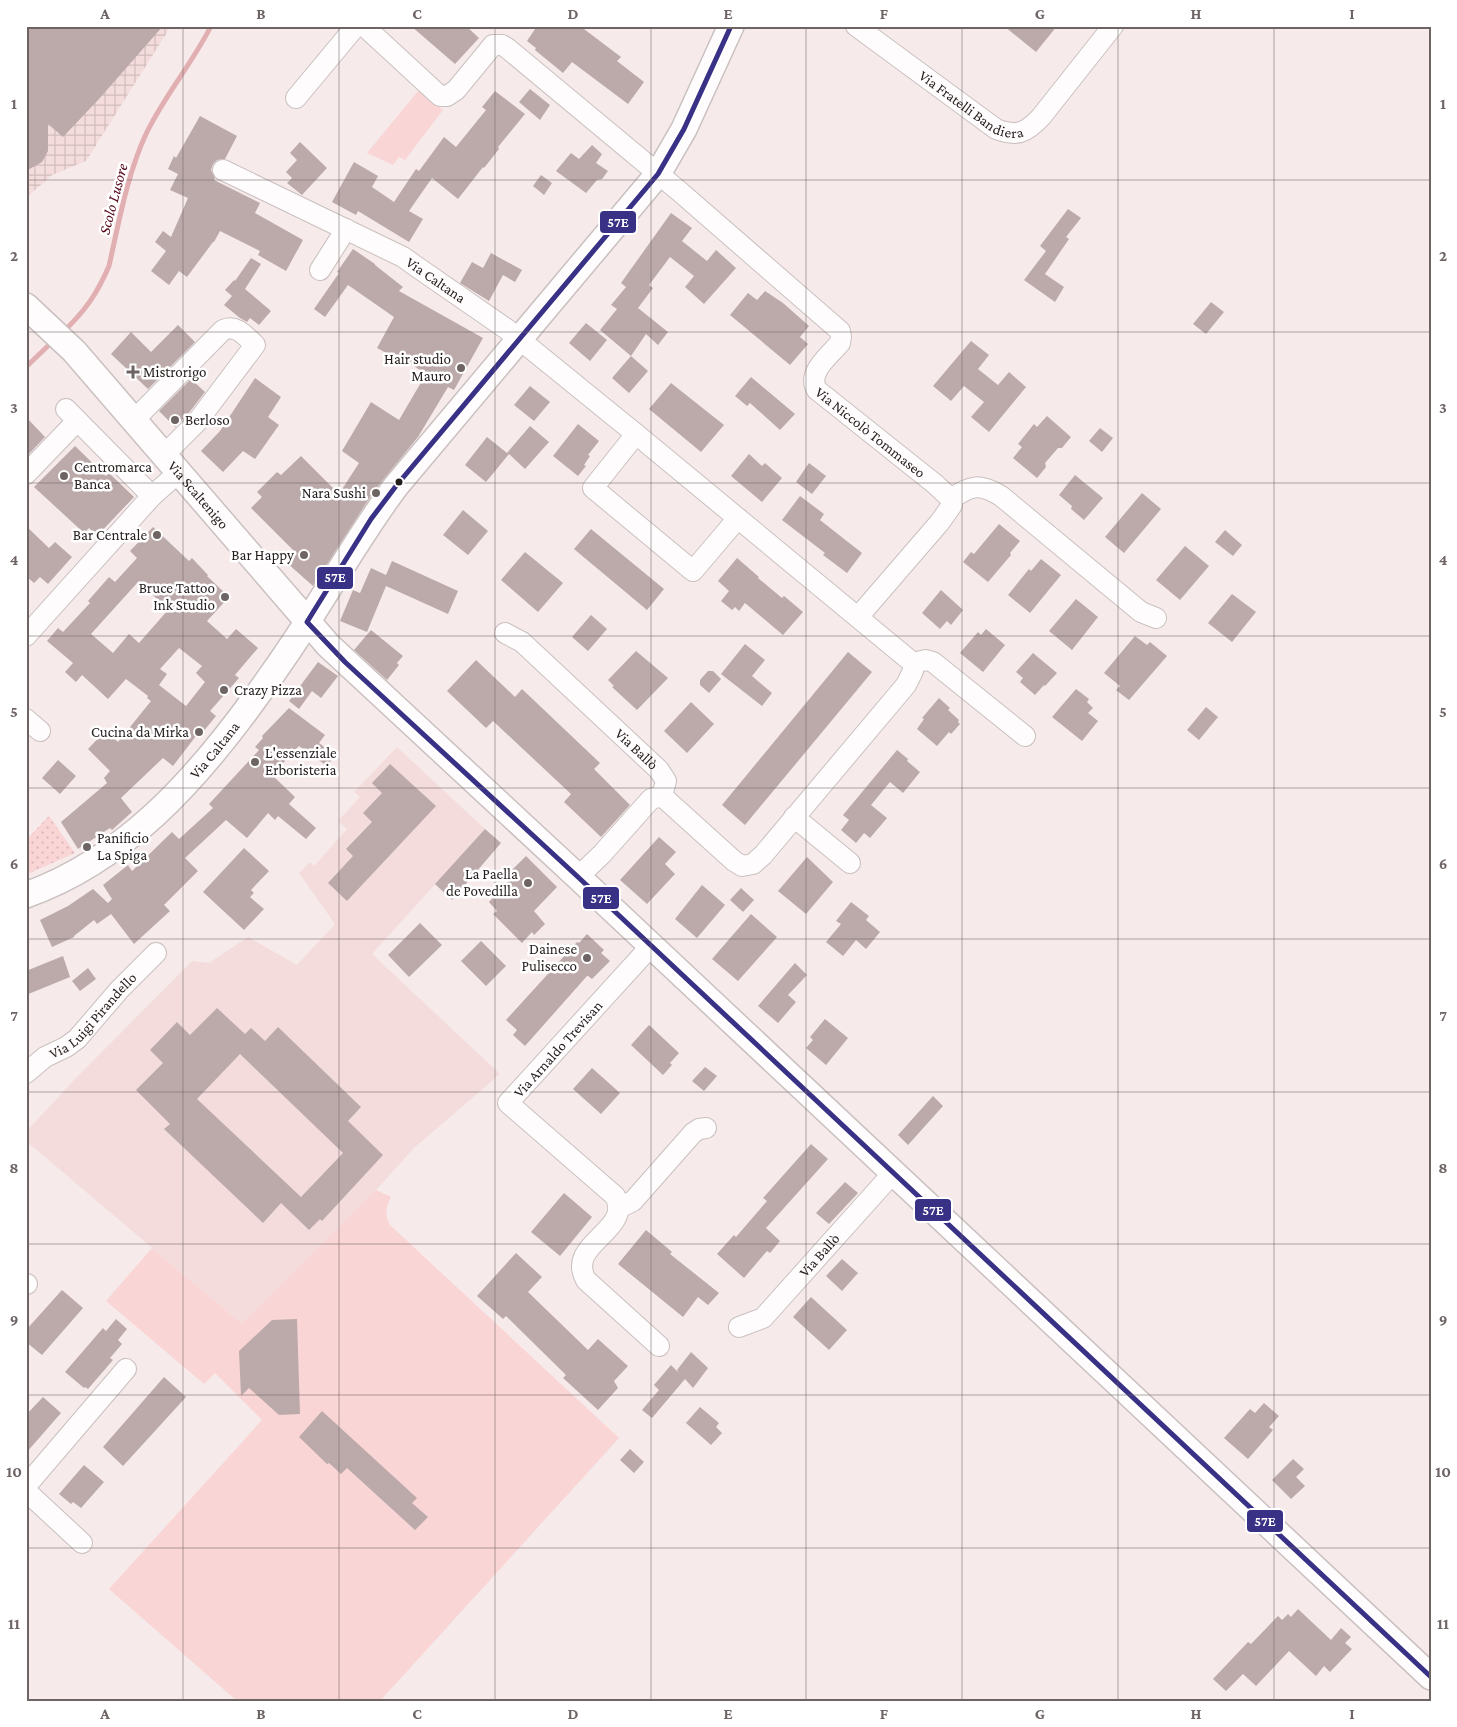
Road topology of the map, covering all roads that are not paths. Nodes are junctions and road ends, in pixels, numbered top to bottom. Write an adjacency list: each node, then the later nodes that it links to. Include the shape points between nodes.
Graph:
1 (356, 26): 6 (street)
2 (364, 26): 8 (street, Via Niccolò Tommaseo, via 440,96 456,90 493,45 502,45)
3 (732, 26): 8 (main road, Via Caltana, via 684,129)
4 (856, 26): 5 (street, Via Fratelli Bandiera, via 996,130 1016,134 1041,117)
5 (1113, 26)
6 (296, 98)
7 (223, 170): 9 (street, Via Caltana)
8 (658, 174): 12 (main road, Via Caltana); 18 (street, Via Niccolò Tommaseo, via 840,331 840,343 816,372 817,390)
9 (346, 229): 10 (street); 12 (street, Via Caltana, via 403,257)
10 (320, 270)
11 (33, 312): 13 (main road, Via Scaltenigo, via 67,344)
12 (520, 339): 14 (street); 22 (main road, Via Caltana, via 371,519)
13 (134, 420): 15 (main road, Via Scaltenigo); 15 (street, via 223,330 236,328 255,345 197,422)
14 (636, 434): 19 (street); 19 (street, via 593,488 693,572)
15 (171, 465): 17 (street); 22 (main road, Via Scaltenigo)
16 (26, 474): 17 (street, via 72,415)
17 (152, 496): 24 (street)
18 (951, 499): 20 (street, via 952,505 945,517); 21 (street, via 967,488 989,489 1141,612)
19 (738, 518): 20 (street)
20 (858, 617): 25 (street)
21 (1156, 618)
22 (307, 622): 30 (main road, via 345,662); 31 (main road, Via Caltana, via 226,737 166,806 85,867)
23 (504, 633): 27 (street, Via Ballò, via 522,642 659,770 666,781)
24 (26, 636)
25 (913, 663): 26 (street, via 933,662); 28 (street, via 913,671 906,684)
26 (1025, 736)
27 (662, 796): 28 (street, via 742,866 754,864); 30 (street, via 651,799)
28 (794, 817): 29 (street)
29 (850, 863)
30 (578, 877): 32 (main road)
31 (26, 895)
32 (651, 946): 36 (main road); 37 (street, Via Arnaldo Trevisan, via 508,1104 615,1196)
33 (156, 953): 34 (street, Via Luigi Pirandello, via 77,1039 45,1057)
34 (26, 1073)
35 (706, 1128): 37 (street, via 693,1133 633,1201)
36 (893, 1173): 38 (street, Via Ballò, via 763,1318); 44 (main road)
37 (619, 1208): 39 (street, via 614,1221 586,1252 582,1273)
38 (739, 1327)
39 (659, 1346)
40 (126, 1369): 41 (street)
41 (26, 1486)
42 (26, 1491): 43 (street)
43 (82, 1543)
44 (1431, 1677)

